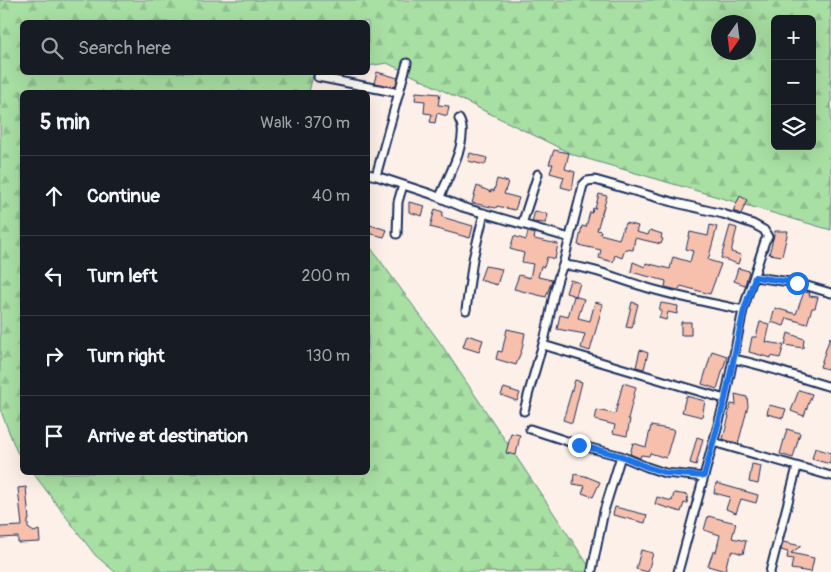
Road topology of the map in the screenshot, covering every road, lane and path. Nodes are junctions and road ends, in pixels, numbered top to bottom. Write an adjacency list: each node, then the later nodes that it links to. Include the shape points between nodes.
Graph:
1 (407, 63): 3 (street)
2 (318, 77): 3 (street)
3 (398, 93): 7 (street)
4 (459, 119): 9 (street, via 463,125 461,147)
5 (370, 174): 7 (street)
6 (538, 174): 11 (street)
7 (376, 176): 8 (street)
8 (403, 185): 9 (street); 12 (street, via 398,202)
9 (440, 197): 10 (street)
10 (484, 213): 11 (street); 17 (street)
11 (522, 224): 13 (street)
12 (397, 234)
13 (570, 238): 14 (street); 15 (street, via 583,185 587,180 595,180 723,214 764,230 768,236)
14 (563, 265): 18 (street); 19 (street)
15 (755, 277): 16 (street, via 797,283); 18 (street)
16 (831, 293)
17 (466, 310)
18 (744, 310): 20 (street)
19 (543, 345): 22 (street); 23 (street)
20 (733, 359): 21 (street); 22 (street)
21 (831, 387)
22 (725, 399): 25 (street)
23 (524, 411)
24 (530, 429): 26 (street)
25 (713, 442): 27 (street); 28 (street)
26 (621, 456): 28 (street, via 666,473); 30 (street, via 604,511)
27 (797, 467): 29 (street); 32 (street)
28 (704, 476): 31 (street)
29 (831, 476)
30 (592, 570)
31 (678, 572)
32 (770, 572)

